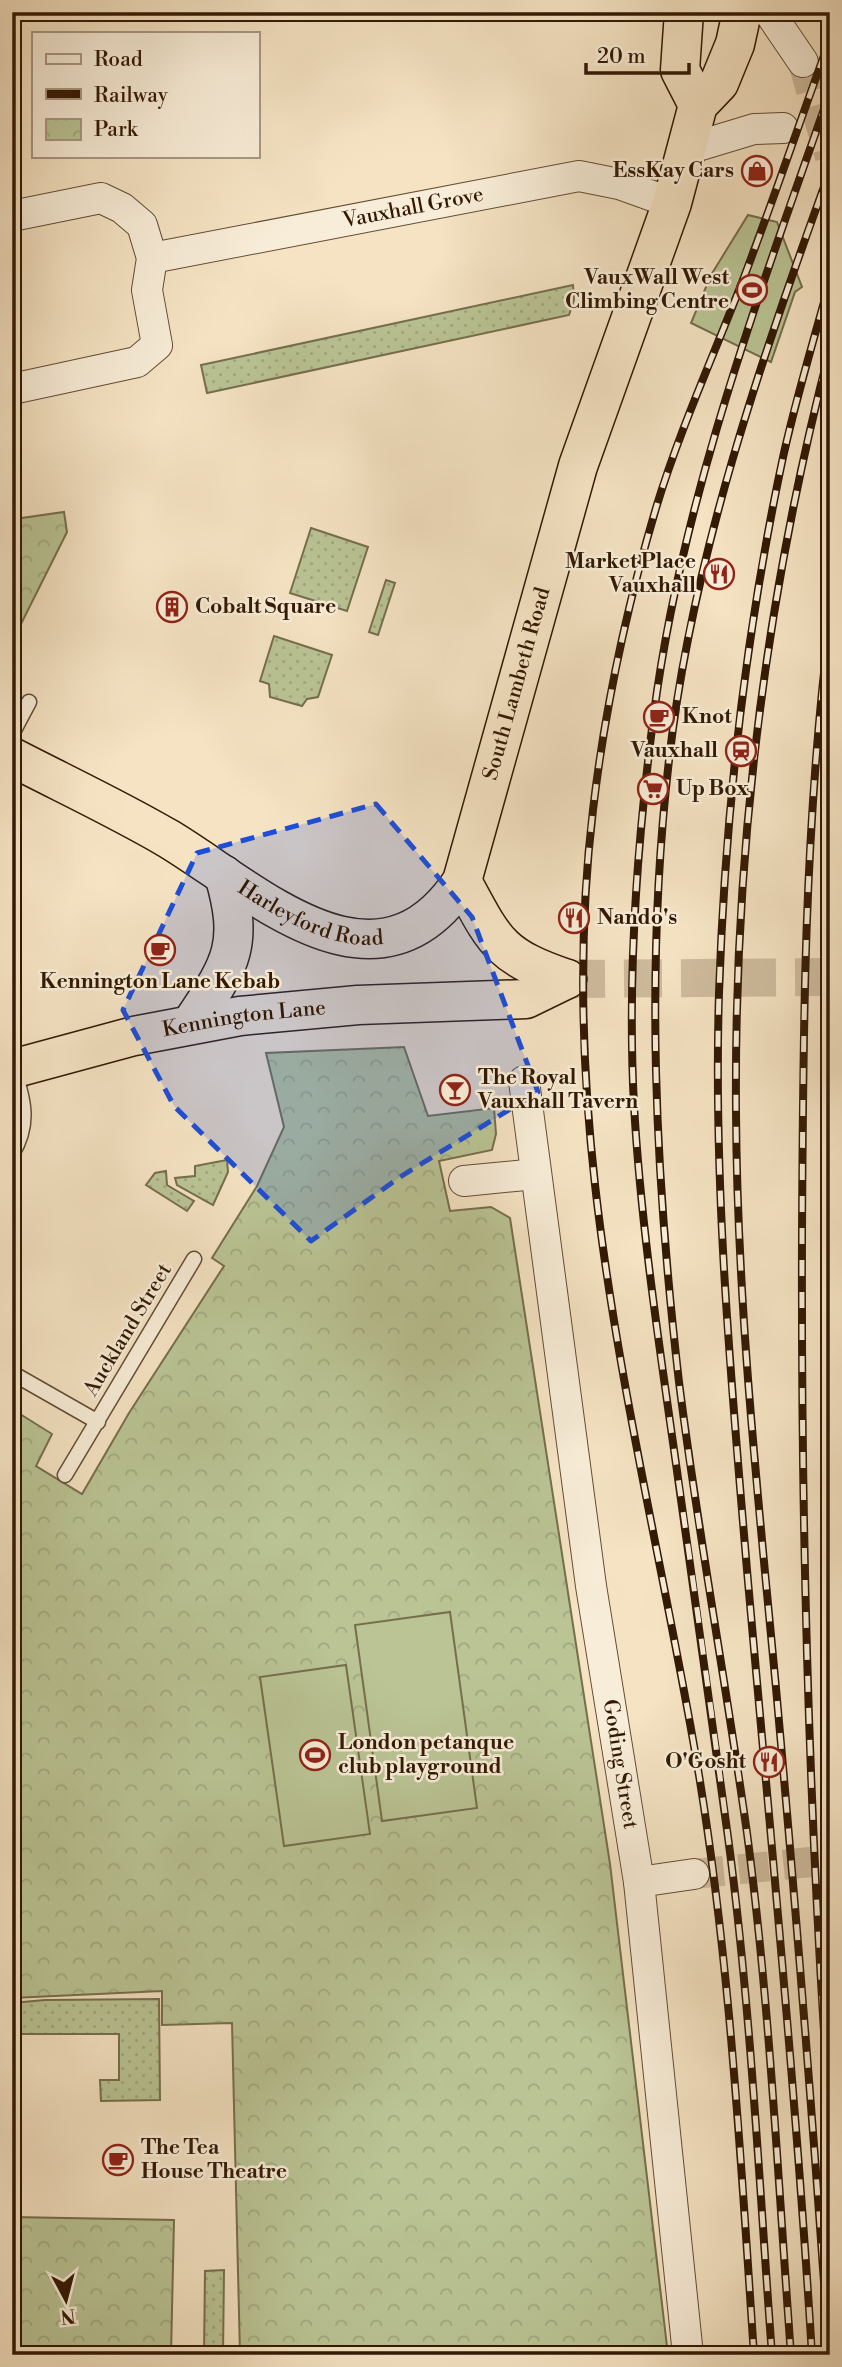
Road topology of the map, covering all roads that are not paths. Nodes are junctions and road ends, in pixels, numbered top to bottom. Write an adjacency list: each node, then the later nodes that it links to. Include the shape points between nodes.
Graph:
1 (684, 12): 5 (highway, via 680,70)
2 (742, 12): 5 (highway, South Lambeth Road, via 719,83)
3 (769, 12): 4 (street)
4 (803, 62)
5 (698, 105): 7 (highway, South Lambeth Road)
6 (783, 128): 7 (street, via 754,129)
7 (688, 149): 8 (highway, South Lambeth Road)
8 (672, 203): 10 (street, Vauxhall Grove, via 619,184 579,177); 16 (highway, South Lambeth Road, via 578,466)
9 (12, 216): 10 (street, via 101,198 142,225)
10 (152, 258): 11 (street, via 147,290 157,345 137,362)
11 (12, 389)
12 (29, 702): 13 (lane)
13 (12, 734)
14 (12, 757): 15 (highway, Harleyford Road, via 168,839)
15 (224, 875): 16 (highway, Harleyford Road, via 310,927 361,939 407,931 440,909); 17 (highway, Harleyford Road, via 235,921 232,948 223,976)
16 (463, 881): 17 (highway, Kennington Lane, via 491,933 512,957 567,979 526,999 322,1008)
17 (191, 1024): 18 (highway, Kennington Lane)
18 (13, 1069): 20 (lane, via 25,1117)
19 (524, 1080): 21 (street, Goding Street)
20 (12, 1154)
21 (536, 1174): 22 (street); 28 (street, Goding Street, via 591,1586)
22 (464, 1181)
23 (194, 1259): 25 (lane, Auckland Street)
24 (12, 1373): 25 (lane, Auckland Street)
25 (98, 1422): 26 (lane, Auckland Street)
26 (65, 1475)
27 (694, 1874): 28 (street)
28 (639, 1882): 29 (street, Goding Street)
29 (688, 2355)

